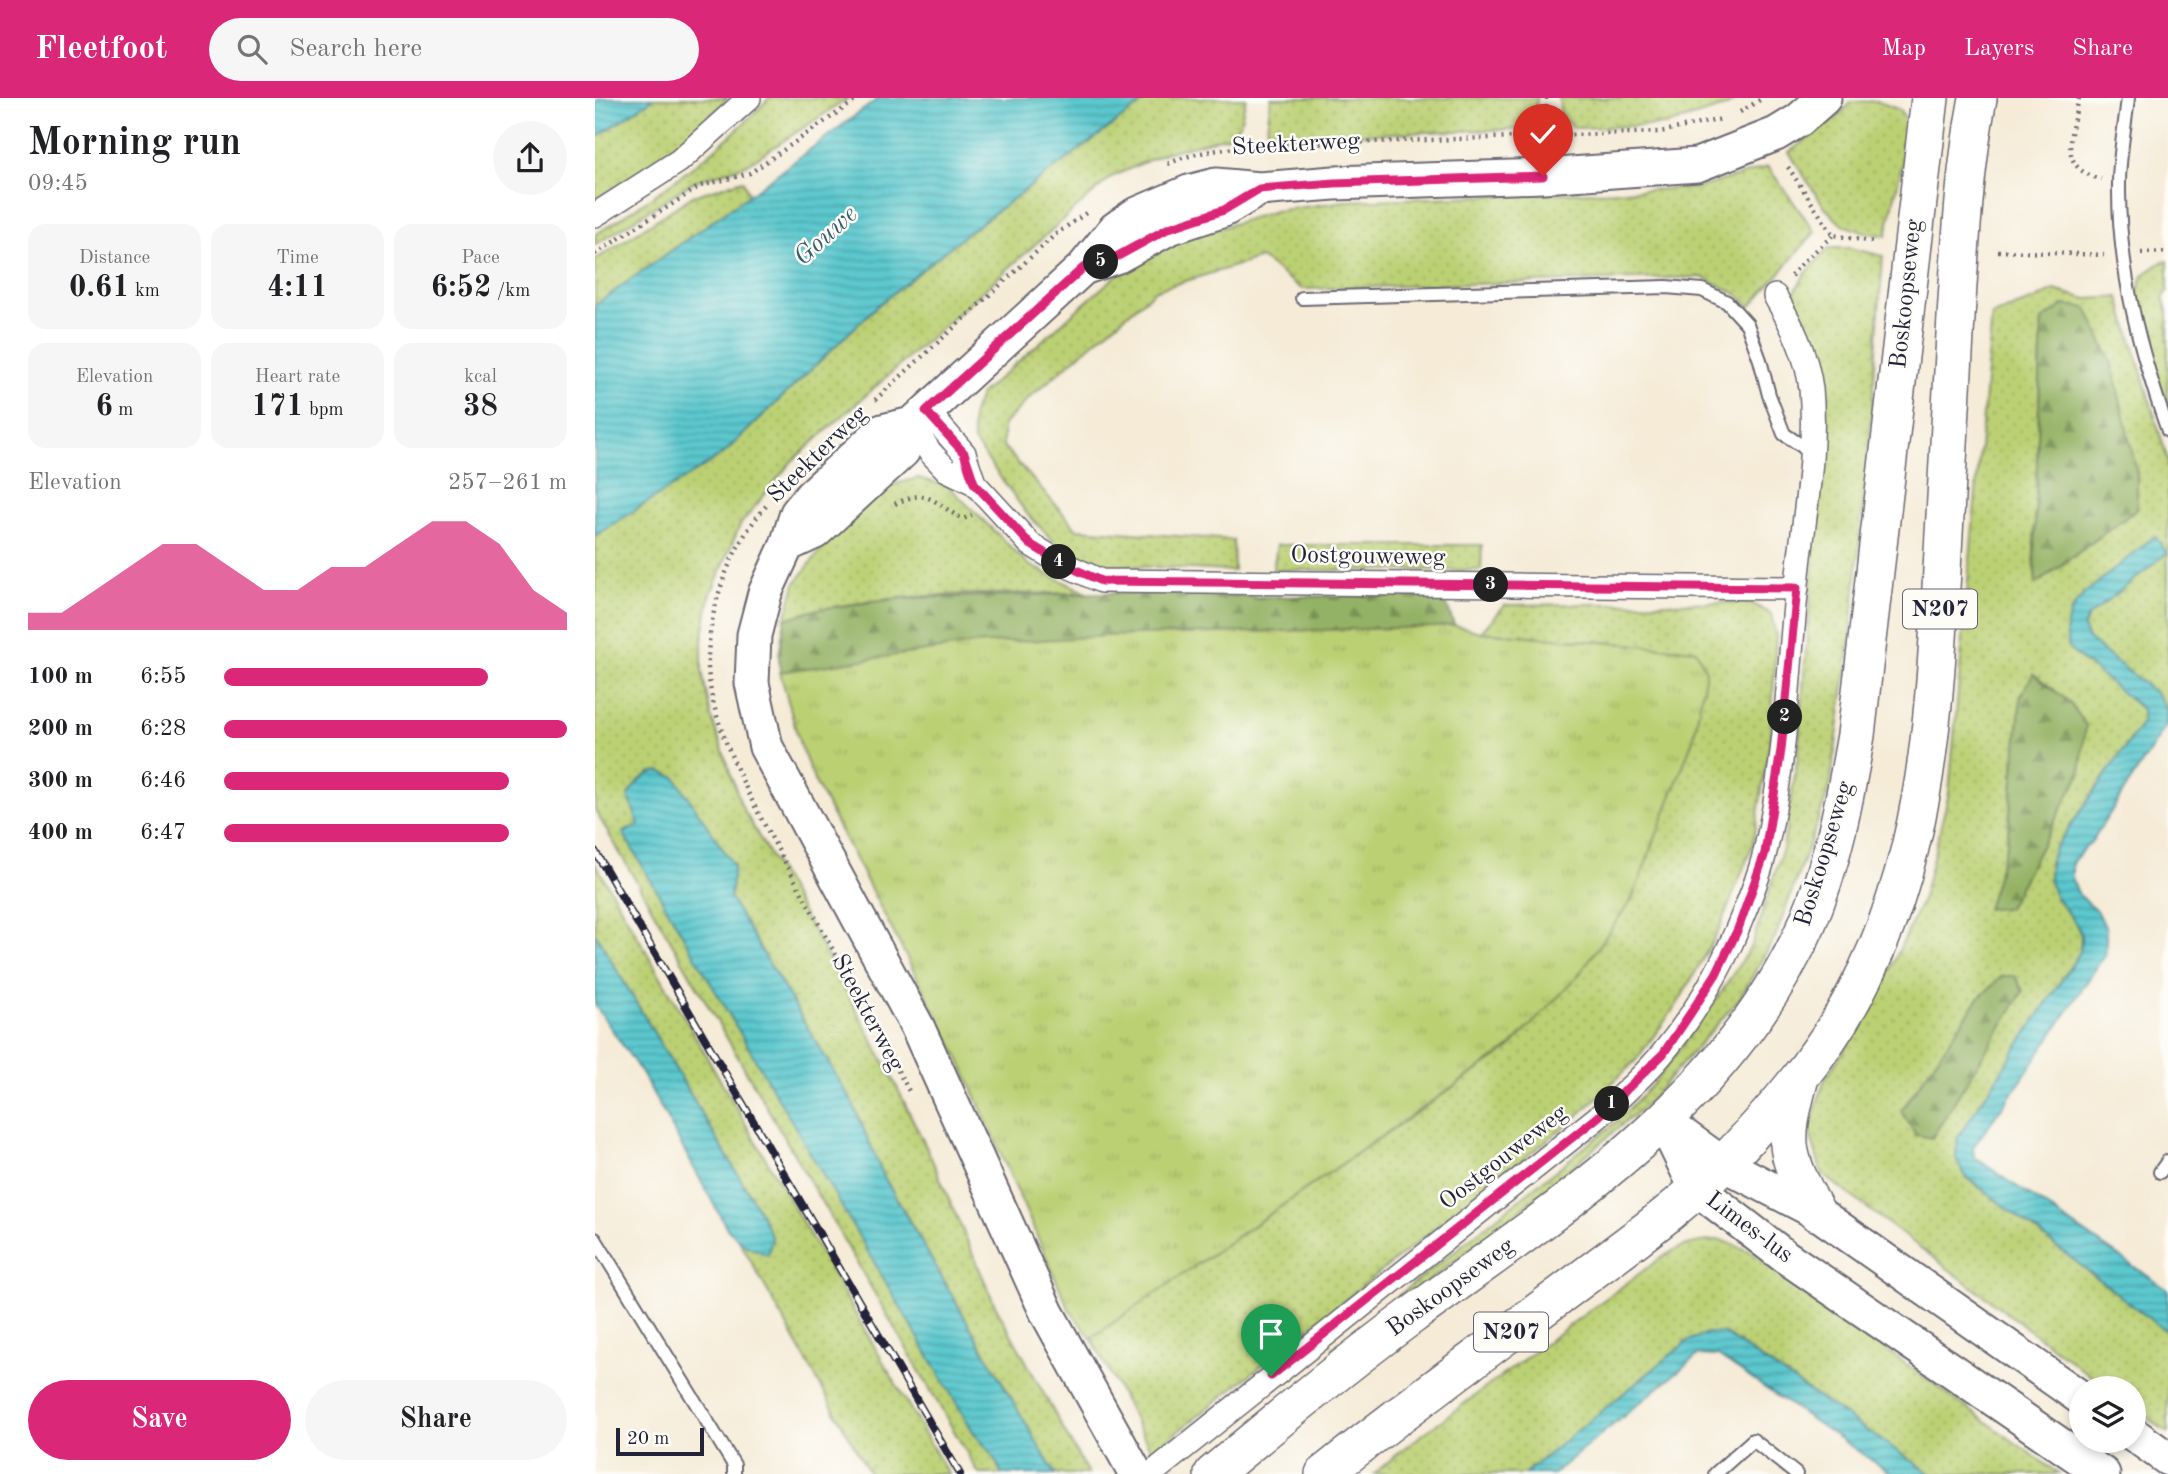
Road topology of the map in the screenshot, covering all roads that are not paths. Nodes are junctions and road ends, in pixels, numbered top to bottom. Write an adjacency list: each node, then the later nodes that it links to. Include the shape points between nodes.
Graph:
1 (749, 98): 5 (street, via 680,161)
2 (1824, 98): 8 (main road, Steekterweg, via 1776,134 1697,165 1259,189 1224,210 1169,228 1118,256 1083,268)
3 (2128, 98): 9 (lane, via 2119,183 2123,253 2146,369)
4 (1947, 103): 12 (main road, Boskoopseweg / N207, via 1963,199 1926,777 1899,889 1879,942 1854,996); 13 (main road, Boskoopseweg / N207, via 1845,800 1818,896 1776,982 1711,1073)
5 (595, 215)
6 (1775, 296): 10 (street, Oostgouweweg, via 1793,326 1805,360 1811,388)
7 (1302, 298): 10 (lane, via 1666,287 1702,290 1727,302 1747,324 1784,434)
8 (919, 418): 11 (street, Oostgouweweg, via 964,453 974,483 1030,544 1101,581); 22 (main road, Steekterweg, via 903,451 815,532 787,545 765,593 754,635 752,683 766,747 917,1026 1047,1312)
9 (2168, 431)
10 (1811, 452): 11 (street, Oostgouweweg)
11 (1797, 588): 23 (street, Oostgouweweg, via 1781,750 1765,853 1738,929 1716,974 1663,1054 1598,1117)
12 (1800, 1077): 14 (main road, Boskoopseweg / N207); 16 (main road, via 1789,1119 1789,1151 1797,1178)
13 (1664, 1122): 14 (main road, Limes-lus); 15 (main road, Limes-lus); 24 (main road, Boskoopseweg / N207, via 1588,1186 1399,1325)
14 (1723, 1164): 15 (main road, Boskoopseweg / N207); 16 (main road, Limes-lus)
15 (1696, 1188): 25 (main road, Boskoopseweg / N207); 28 (main road, Limes-lus, via 1783,1255)
16 (1817, 1212): 18 (main road, Limes-lus)
17 (595, 1239): 21 (lane, via 734,1465)
18 (2069, 1390)
19 (2146, 1443): 20 (main road)
20 (2168, 1459)
21 (734, 1474)
22 (1136, 1474)
23 (1150, 1474)
24 (1213, 1474)
25 (1324, 1474)
26 (1715, 1474): 27 (lane, via 1753,1440)
27 (1796, 1474)
28 (2103, 1474)

